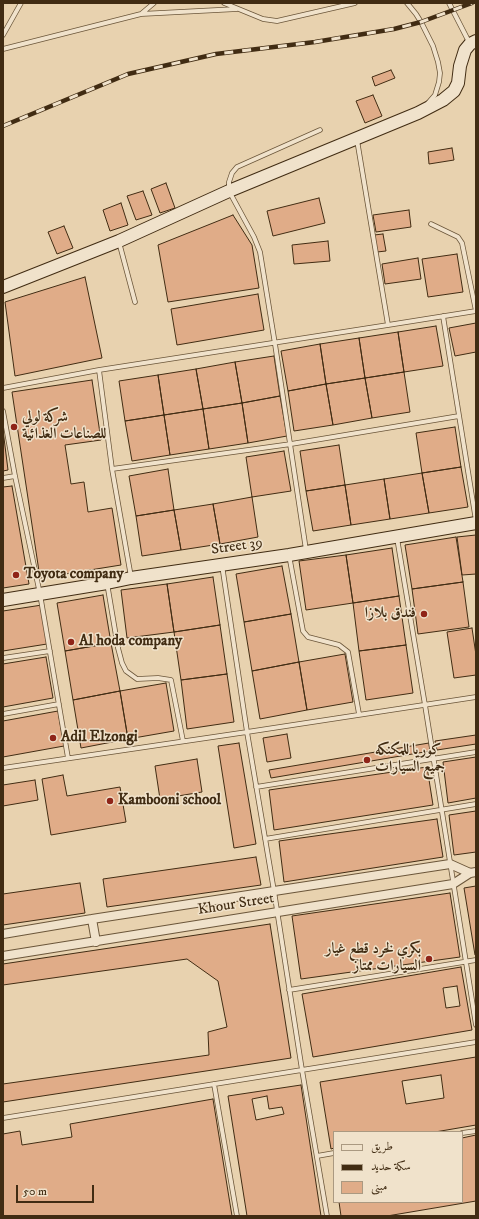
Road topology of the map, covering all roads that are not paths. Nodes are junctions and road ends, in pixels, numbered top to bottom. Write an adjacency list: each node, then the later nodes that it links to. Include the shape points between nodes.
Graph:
1 (21, 3): 9 (lane)
2 (154, 3): 8 (lane)
3 (224, 3): 7 (lane)
4 (355, 3): 7 (lane, via 276,21 263,19)
5 (407, 3): 12 (lane, via 416,14 433,46 440,73 435,96)
6 (449, 3): 10 (lane)
7 (238, 9): 8 (lane)
8 (141, 14): 11 (lane)
9 (3, 35)
10 (473, 42): 12 (street, via 465,50 454,91 444,100)
11 (3, 49)
12 (418, 114): 14 (street)
13 (320, 130): 15 (lane, via 238,167 232,173)
14 (357, 140): 15 (street); 22 (lane)
15 (229, 191): 17 (street); 23 (lane, via 260,252)
16 (431, 224): 20 (lane, via 458,237 462,243)
17 (119, 241): 18 (street); 19 (lane)
18 (3, 287)
19 (135, 302)
20 (476, 311): 21 (lane)
21 (443, 316): 22 (lane); 27 (lane)
22 (388, 326): 23 (lane)
23 (275, 344): 24 (lane); 28 (lane)
24 (99, 370): 25 (lane); 29 (lane)
25 (3, 388)
26 (3, 411): 30 (lane)
27 (459, 416): 28 (lane); 32 (lane)
28 (291, 444): 29 (lane); 34 (lane)
29 (112, 469): 37 (lane)
30 (15, 476): 31 (lane); 39 (lane)
31 (3, 478)
32 (476, 522): 33 (street, Street 39)
33 (397, 536): 34 (street, Street 39); 45 (lane)
34 (307, 552): 35 (street, Street 39)
35 (289, 555): 36 (street, Street 39); 47 (lane, via 303,631 308,637 339,645 348,652)
36 (222, 565): 37 (street, Street 39); 48 (lane)
37 (131, 578): 38 (street, Street 39)
38 (107, 583): 39 (street, Street 39); 49 (lane, via 122,663 126,671 137,679 171,680)
39 (40, 594): 40 (street, Street 39); 41 (lane)
40 (3, 600)
41 (50, 650): 42 (lane); 44 (lane)
42 (3, 658)
43 (476, 697): 45 (lane)
44 (59, 704): 46 (lane); 51 (lane)
45 (425, 705): 47 (lane); 52 (lane)
46 (3, 714)
47 (360, 714): 48 (lane)
48 (247, 732): 49 (lane); 54 (lane)
49 (182, 741): 51 (lane)
50 (476, 752): 52 (lane)
51 (68, 758): 53 (lane)
52 (434, 759): 54 (lane); 56 (lane)
53 (3, 768)
54 (256, 787): 57 (lane)
55 (476, 804): 56 (lane)
56 (442, 810): 57 (lane); 58 (lane)
57 (265, 839): 61 (lane)
58 (450, 864): 59 (street, Khour Street); 60 (lane); 61 (street, Khour Street)
59 (473, 873): 60 (street, Khour Street)
60 (453, 884): 62 (street, Khour Street); 68 (lane)
61 (274, 891): 62 (lane); 63 (street, Khour Street)
62 (277, 912): 65 (street, Khour Street); 69 (lane)
63 (92, 919): 64 (street, Khour Street); 65 (street)
64 (3, 934)
65 (96, 942): 66 (street, Khour Street)
66 (3, 956)
67 (476, 960): 68 (lane)
68 (466, 962): 69 (lane); 70 (lane)
69 (289, 990): 72 (lane)
70 (476, 1025)
71 (476, 1042): 72 (lane)
72 (302, 1070): 73 (lane); 78 (lane)
73 (214, 1084): 74 (lane); 79 (lane)
74 (3, 1118)
75 (476, 1131): 76 (lane)
76 (463, 1133)
77 (333, 1153): 78 (lane)
78 (317, 1156): 80 (lane)
79 (237, 1216)
80 (327, 1216)

